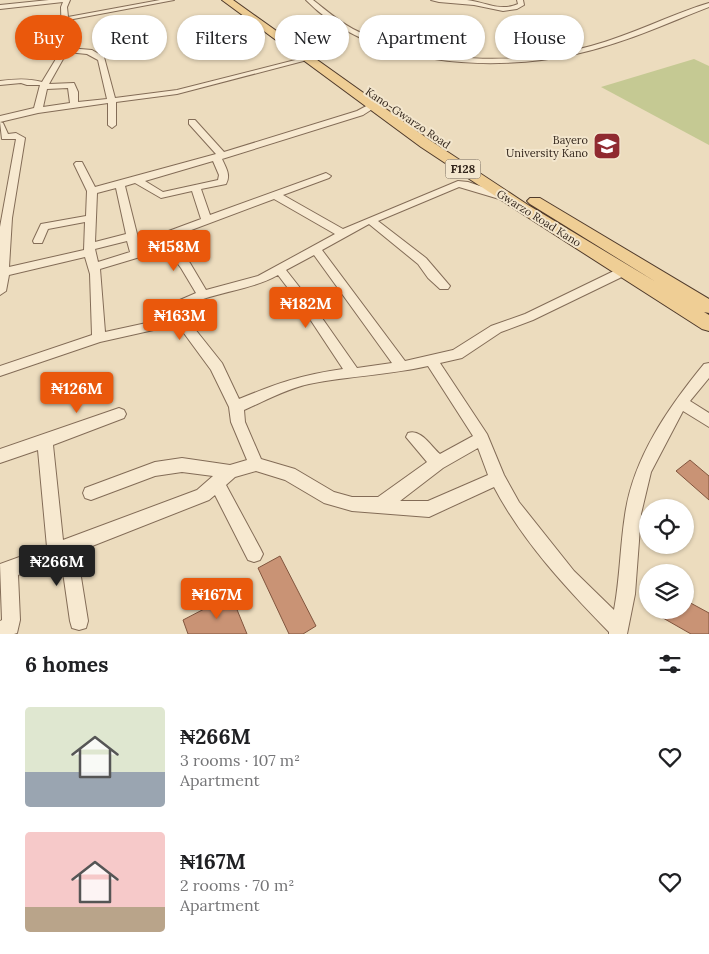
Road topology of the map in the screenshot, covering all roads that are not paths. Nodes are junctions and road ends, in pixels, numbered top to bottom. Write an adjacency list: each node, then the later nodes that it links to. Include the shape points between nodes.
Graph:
1 (67, 0): 10 (street); 11 (street)
2 (171, 0): 12 (street)
3 (227, 0): 13 (main road, Gwarzo Road Kano / F128)
4 (240, 0): 56 (main road, Kano-Gwarzo Road / F128, via 456,150)
5 (309, 0): 9 (street, via 344,27 381,43 429,54 500,61 577,52)
6 (434, 0): 8 (street)
7 (520, 0): 8 (street, via 521,5 504,9 488,8)
8 (476, 2)
9 (709, 5)
10 (0, 8)
11 (65, 15)
12 (82, 16)
13 (275, 35)
14 (82, 51): 20 (street, via 101,59)
15 (57, 60): 19 (street)
16 (303, 60): 20 (street, via 189,90)
17 (308, 60): 22 (main road, Gwarzo Road Kano / F128)
18 (0, 83): 19 (street, via 22,80)
19 (41, 85): 21 (street, via 71,85); 23 (street)
20 (112, 101): 21 (street); 27 (street)
21 (74, 106): 23 (street)
22 (373, 106): 29 (street, via 360,113); 37 (main road, Gwarzo Road Kano / F128)
23 (38, 110): 24 (street)
24 (0, 119)
25 (192, 122): 29 (street, via 210,140)
26 (0, 125): 28 (street)
27 (112, 125)
28 (3, 137): 38 (street, via 13,135 21,138)
29 (219, 156): 32 (street); 34 (street, via 223,182)
30 (79, 164): 35 (street)
31 (326, 176): 36 (street)
32 (137, 180): 33 (street); 34 (street, via 160,195)
33 (120, 185): 35 (street); 45 (street)
34 (196, 188): 41 (street)
35 (92, 191): 39 (street)
36 (275, 195): 41 (street); 42 (street)
37 (508, 199): 40 (street, via 458,184); 51 (main road, Gwarzo Road Kano / F128)
38 (5, 208): 48 (street)
39 (90, 218): 44 (street, via 45,226); 46 (street)
40 (370, 220): 42 (street); 53 (street, via 422,261)
41 (207, 221): 43 (street)
42 (343, 234): 47 (street)
43 (163, 236): 45 (street); 55 (street)
44 (38, 241)
45 (134, 241): 46 (street); 49 (street, via 134,256)
46 (90, 249): 49 (street); 52 (street)
47 (316, 250): 50 (street); 61 (street)
48 (2, 253): 52 (street)
49 (94, 266): 59 (street)
50 (280, 270): 55 (street, via 262,279); 64 (street)
51 (624, 271): 58 (main road, Gwarzo Road Kano / F128); 60 (street, via 529,317 496,329 457,354)
52 (4, 272): 54 (street)
53 (444, 286)
54 (0, 291)
55 (203, 295): 57 (street, via 177,306)
56 (709, 307)
57 (177, 315): 59 (street, via 154,326); 66 (street, via 218,367)
58 (709, 324)
59 (99, 338): 63 (street)
60 (432, 361): 61 (street); 70 (street)
61 (402, 367): 64 (street)
62 (709, 368): 65 (street)
63 (0, 371)
64 (353, 373): 66 (street, via 309,378)
65 (681, 402): 68 (street); 85 (street, via 643,471 633,514 626,594)
66 (236, 407): 74 (street, via 238,422)
67 (119, 414): 71 (street)
68 (709, 422)
69 (413, 437): 73 (street)
70 (482, 438): 73 (street); 76 (street)
71 (45, 441): 72 (street); 80 (street)
72 (0, 456)
73 (438, 463): 79 (street)
74 (256, 464): 75 (street); 79 (street, via 289,474 330,498 352,504)
75 (230, 472): 77 (street); 78 (street, via 182,465 155,470)
76 (497, 478): 79 (street, via 429,510); 85 (street, via 513,506 568,577)
77 (217, 483): 80 (street, via 203,495); 81 (street)
78 (91, 494)
79 (381, 505)
80 (62, 550): 82 (street); 83 (street)
81 (254, 554)
82 (5, 572): 84 (street, via 12,620 10,626)
83 (79, 621)
84 (0, 632)
85 (618, 632)

